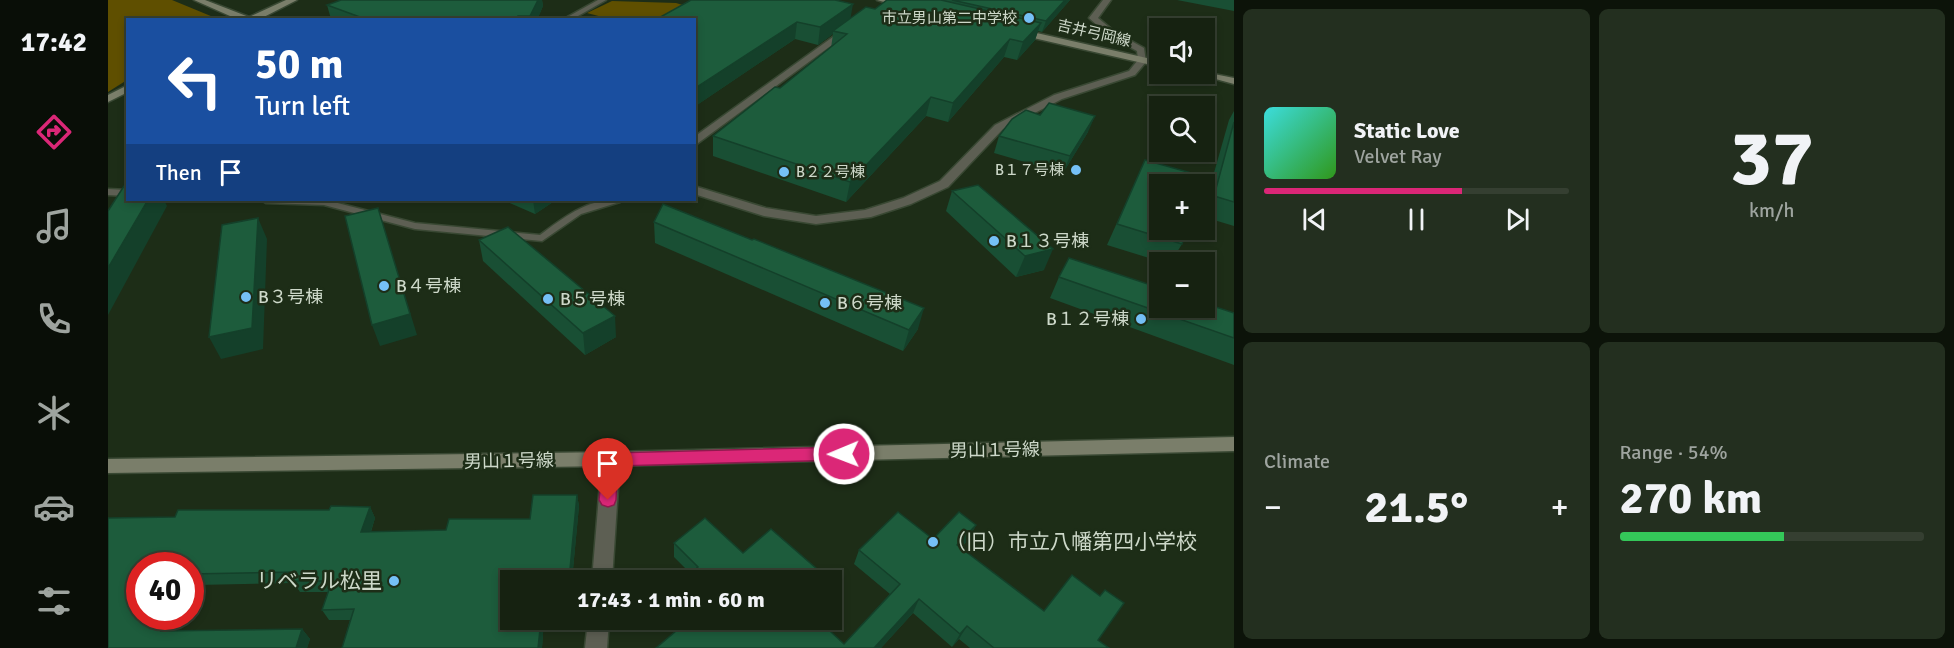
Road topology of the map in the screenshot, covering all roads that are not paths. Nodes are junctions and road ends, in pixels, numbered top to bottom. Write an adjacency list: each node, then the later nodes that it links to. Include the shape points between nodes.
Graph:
1 (198, 0): 8 (street)
2 (293, 0): 9 (street)
3 (603, 0): 10 (lane)
4 (1107, 0): 13 (street, via 1093,18 1141,50)
5 (884, 1): 6 (street); 7 (street)
6 (910, 7)
7 (874, 11)
8 (244, 18)
9 (253, 18)
10 (569, 18)
11 (858, 22): 19 (street)
12 (1015, 31): 13 (street, 吉井弓岡線)
13 (1143, 60): 14 (street, 吉井弓岡線); 20 (street, via 1132,73 1058,97 999,127 944,184 867,214 816,220 764,212)
14 (1149, 61)
15 (1215, 77): 16 (street)
16 (1234, 81)
17 (126, 89): 18 (street)
18 (108, 99)
19 (696, 141)
20 (696, 190)
21 (108, 192): 22 (lane)
22 (126, 193)
23 (295, 201): 24 (lane, via 324,202 415,226 542,238 577,212)
24 (613, 201)
25 (1234, 444): 26 (street, 男山１号線)
26 (611, 459): 27 (street, 男山１号線); 28 (street)
27 (108, 466)
28 (603, 570)
29 (598, 630): 30 (street)
30 (596, 648)

